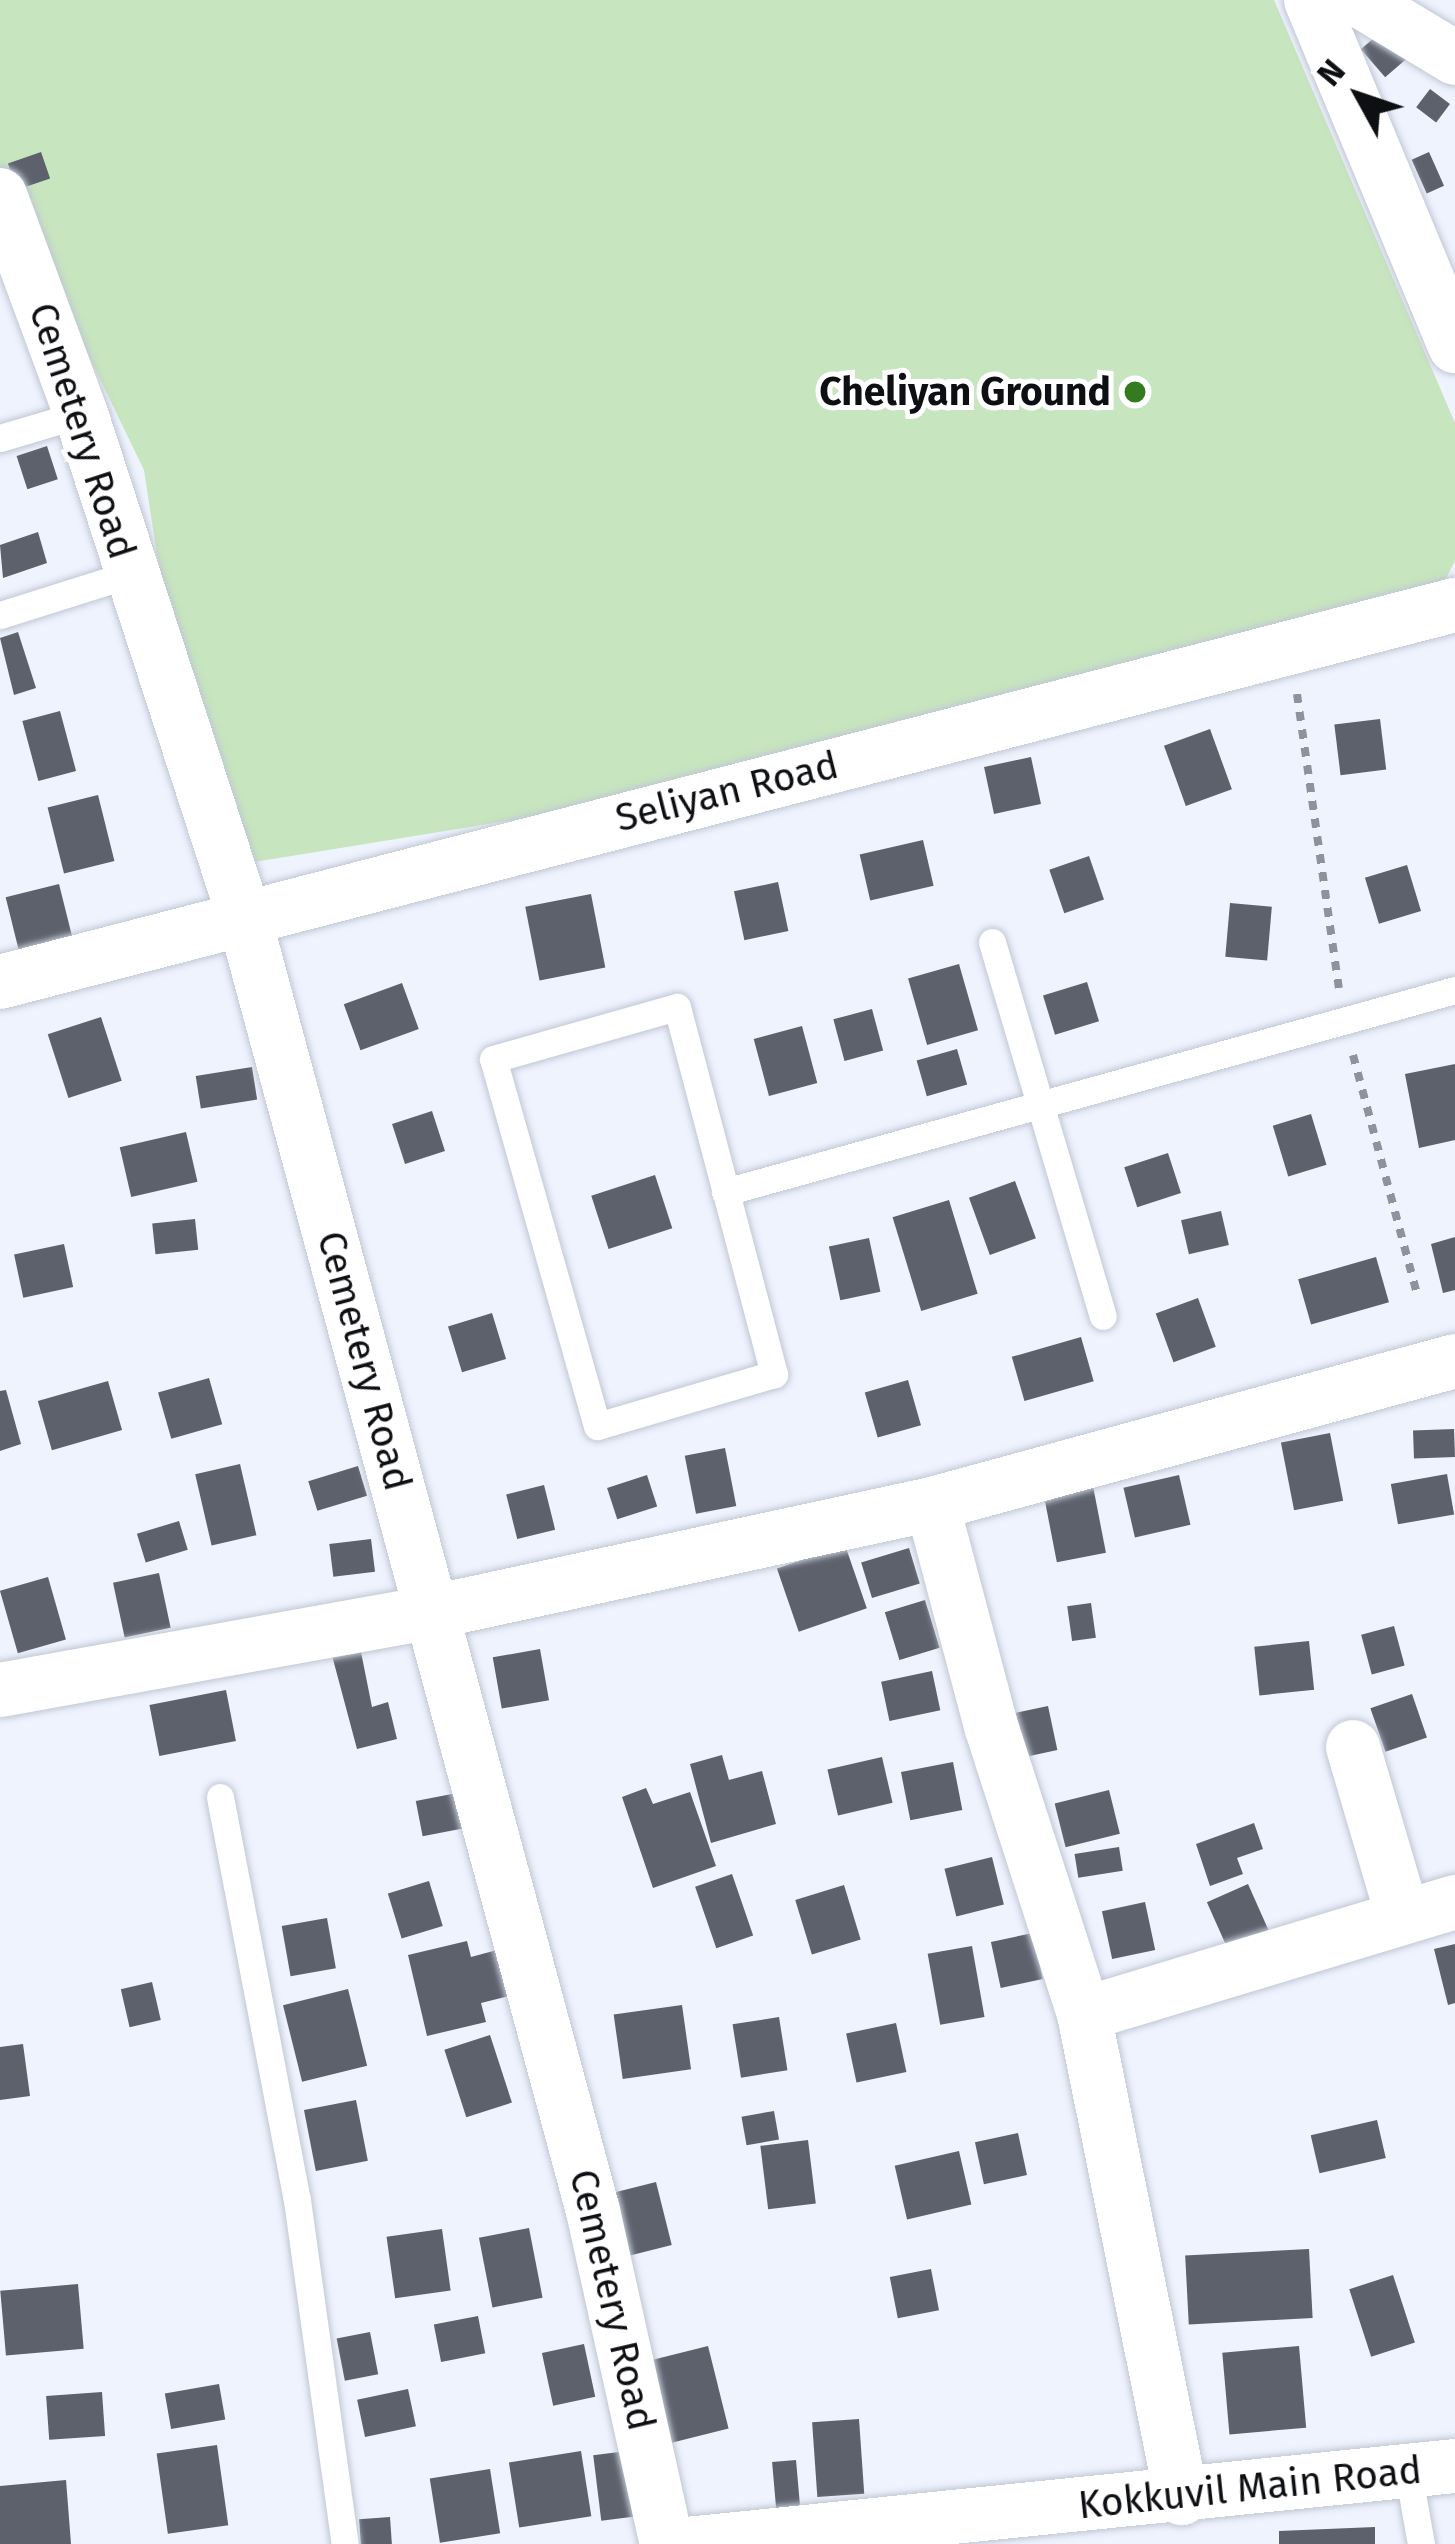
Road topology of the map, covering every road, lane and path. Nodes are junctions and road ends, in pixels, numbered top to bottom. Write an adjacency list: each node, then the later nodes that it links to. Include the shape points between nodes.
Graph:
1 (1311, 0): 5 (street)
2 (1359, 0): 3 (street)
3 (1443, 36)
4 (0, 195): 6 (street, Cemetery Road)
5 (1455, 346)
6 (82, 414): 7 (lane); 8 (street, Cemetery Road)
7 (0, 438)
8 (130, 574): 10 (lane); 12 (street, Cemetery Road)
9 (1455, 605): 11 (street, Seliyan Road)
10 (0, 616)
11 (1291, 650): 12 (street, Seliyan Road); 16 (path)
12 (243, 913): 14 (street, Seliyan Road); 23 (street, Cemetery Road)
13 (992, 942): 17 (lane)
14 (0, 982)
15 (1455, 990): 16 (lane)
16 (1344, 1022): 17 (lane); 19 (path)
17 (1044, 1103): 18 (lane); 20 (lane)
18 (725, 1192): 18 (lane, via 677,1007 493,1059 597,1426 774,1374)
19 (1418, 1297)
20 (1102, 1316)
21 (1455, 1361): 22 (street)
22 (932, 1504): 23 (street); 29 (street, via 991,1726)
23 (433, 1612): 24 (street); 33 (street, Cemetery Road, via 593,2211)
24 (0, 1690)
25 (1353, 1747): 28 (street)
26 (220, 1797): 32 (lane, via 297,2200)
27 (1455, 1902): 28 (street)
28 (1403, 1917): 29 (street, via 1267,1965)
29 (1084, 2014): 31 (street)
30 (1431, 2468): 31 (street, Kokkuvil Main Road); 35 (lane)
31 (1182, 2498): 34 (street, Kokkuvil Main Road)
32 (345, 2544)
33 (667, 2544)
34 (687, 2544)
35 (1421, 2544)

